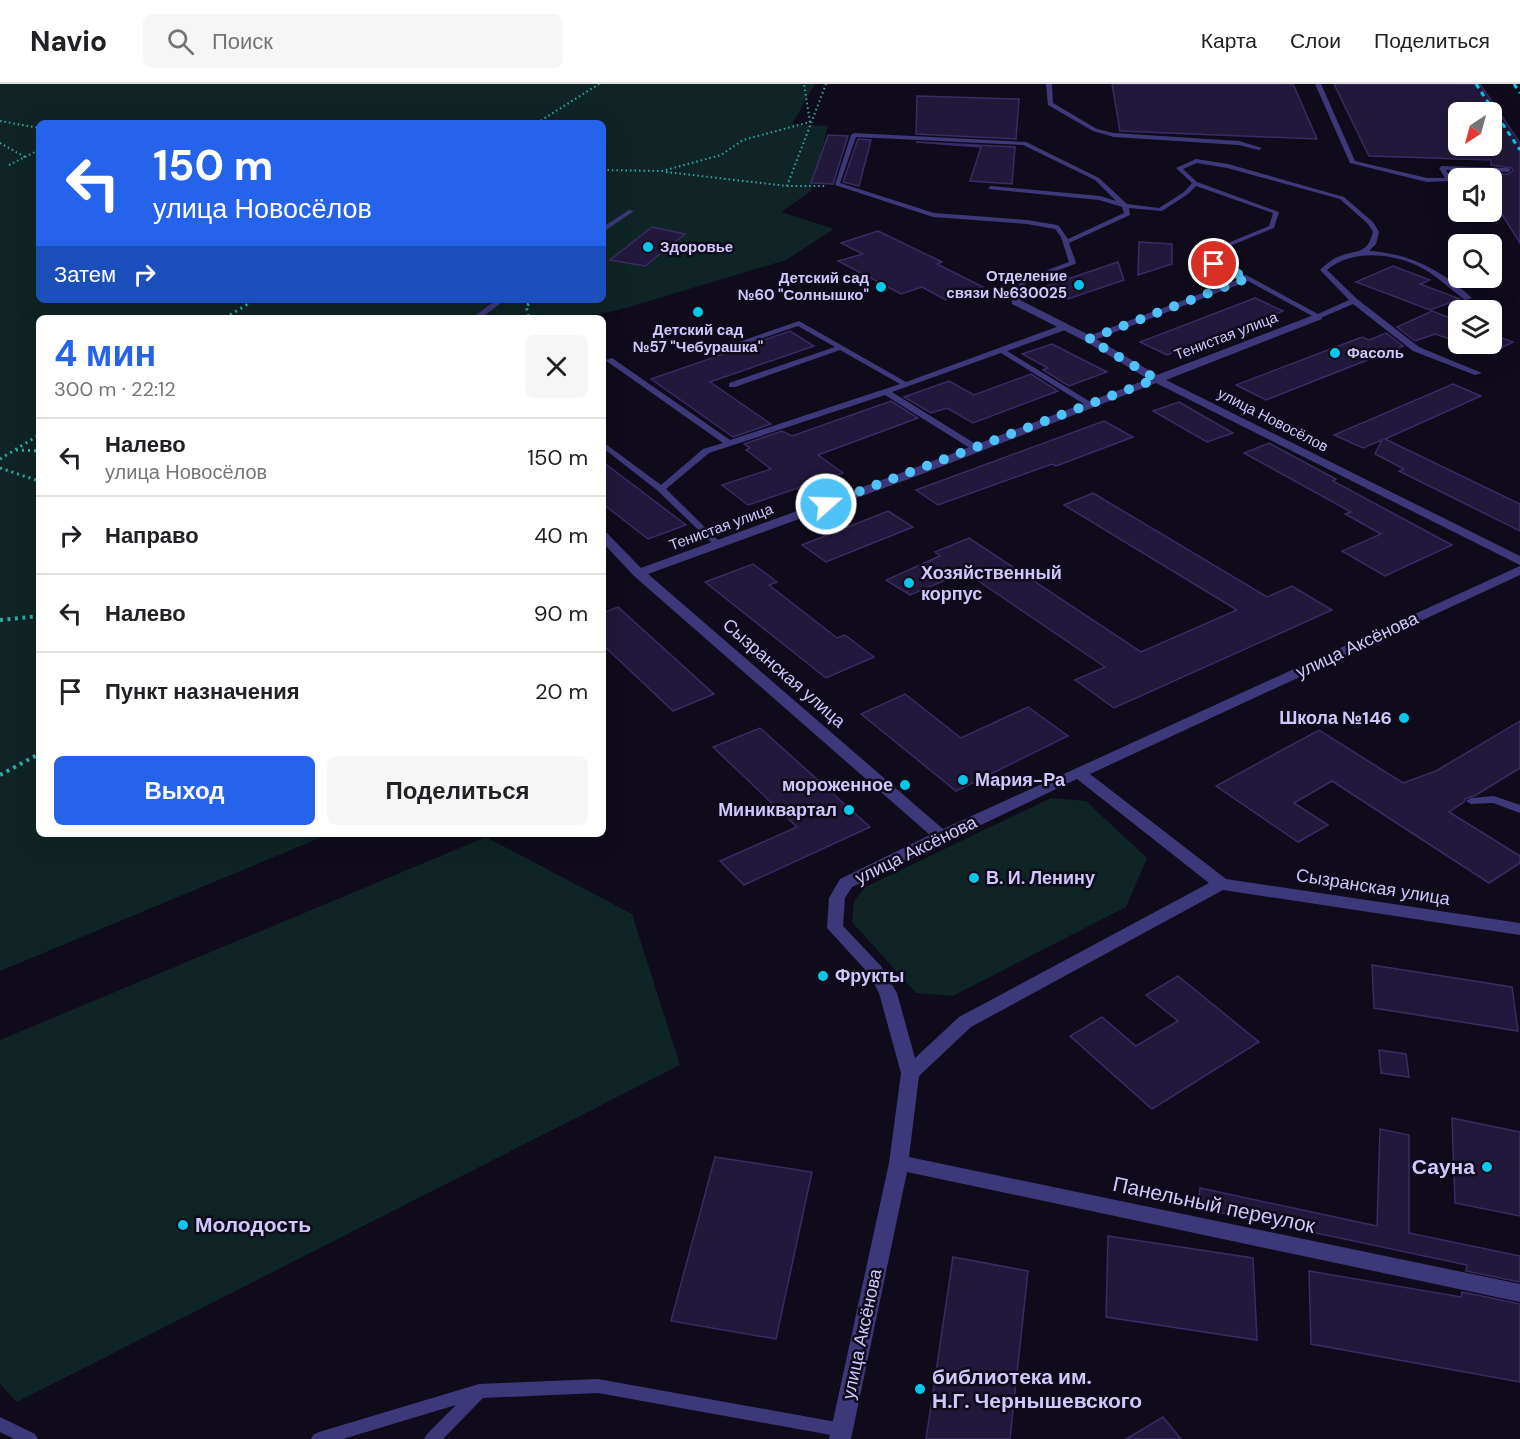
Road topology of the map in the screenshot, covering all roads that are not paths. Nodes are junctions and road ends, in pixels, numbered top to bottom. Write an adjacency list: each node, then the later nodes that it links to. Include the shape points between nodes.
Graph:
1 (1049, 84): 3 (lane, via 1050,104 1095,130)
2 (1318, 84): 4 (lane, via 1352,162 1427,180 1449,180 1443,168)
3 (1259, 148)
4 (1508, 170)
5 (1195, 183): 7 (lane, via 1160,210); 11 (lane, via 1179,168 1196,161 1228,166 1342,198 1376,232 1373,244); 12 (lane, via 1276,212 1272,227 1197,257)
6 (991, 188): 7 (lane, via 1100,198)
7 (1125, 206): 10 (lane, via 1128,214); 10 (lane, via 1097,179 1024,143 854,135 837,184 933,215 1057,227)
8 (631, 211): 9 (lane)
9 (606, 228)
10 (1066, 242): 15 (lane, via 1073,263 1023,281)
11 (1362, 254): 13 (lane, via 1392,256 1422,266); 14 (lane, via 1331,261 1323,270)
12 (1248, 278): 18 (lane); 20 (lane)
13 (1468, 298)
14 (1354, 301): 18 (lane); 25 (lane, via 1416,349)
15 (1016, 302): 19 (street, улица Новосёлов)
16 (497, 303): 17 (lane)
17 (480, 315)
18 (1318, 317): 26 (street, Тенистая улица)
19 (1065, 327): 20 (street, улица Новосёлов); 23 (lane)
20 (1089, 339): 26 (street, улица Новосёлов)
21 (728, 347): 22 (lane, via 799,322)
22 (841, 347): 27 (lane); 28 (lane)
23 (1001, 350): 28 (lane); 30 (lane)
24 (609, 360): 31 (lane)
25 (1478, 373)
26 (1156, 379): 30 (street, Тенистая улица); 37 (street, улица Новосёлов)
27 (732, 385)
28 (906, 385): 29 (lane)
29 (886, 392): 31 (lane); 33 (lane)
30 (1090, 404): 33 (street, Тенистая улица)
31 (729, 444): 34 (lane, via 706,451)
32 (606, 446): 34 (lane)
33 (976, 448): 36 (street, Тенистая улица)
34 (661, 489): 36 (lane)
35 (606, 539): 39 (street, Сызранская улица)
36 (718, 544): 39 (street, Тенистая улица)
37 (1520, 561)
38 (1520, 570): 40 (street, улица Аксёнова)
39 (639, 573): 43 (street, Сызранская улица)
40 (1079, 773): 43 (street, улица Аксёнова); 44 (street)
41 (1470, 801): 42 (lane, via 1494,799)
42 (1520, 809)
43 (941, 836): 46 (street, улица Аксёнова, via 846,883 837,898 835,928 875,970 888,993)
44 (1221, 884): 45 (street, Сызранская улица); 46 (street, via 965,1022)
45 (1520, 929)
46 (910, 1072): 47 (street, улица Аксёнова)
47 (899, 1163): 48 (street, Панельный переулок); 51 (street, улица Аксёнова)
48 (1520, 1293)
49 (479, 1391): 51 (lane, via 598,1386); 53 (lane); 54 (lane)
50 (0, 1424): 52 (lane)
51 (841, 1434)
52 (30, 1439)
53 (319, 1439)
54 (432, 1439)

